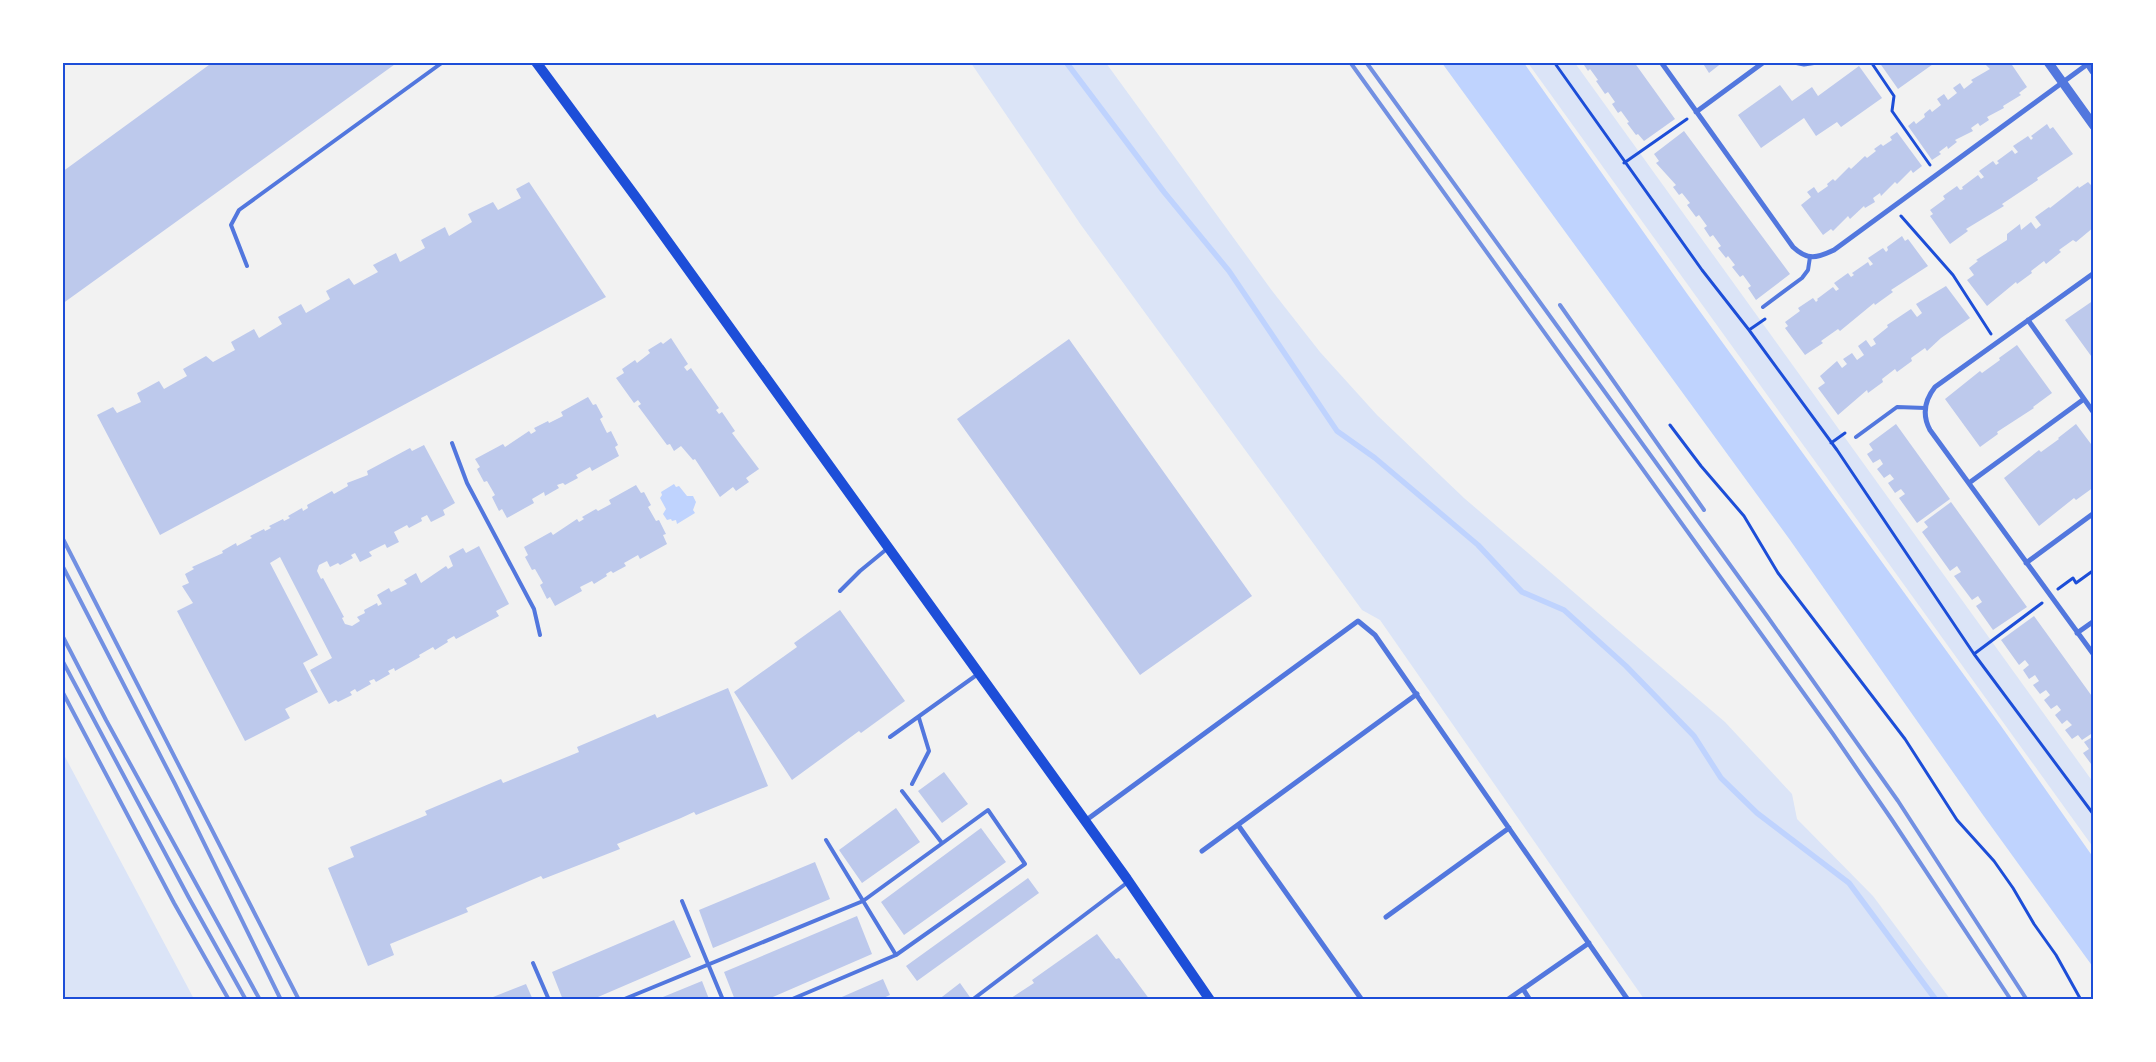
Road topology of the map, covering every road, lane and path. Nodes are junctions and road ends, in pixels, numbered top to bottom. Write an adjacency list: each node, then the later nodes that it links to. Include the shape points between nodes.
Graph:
1 (443, 62): 18 (lane, via 240,210 231,224)
2 (536, 62): 33 (main road)
3 (1554, 62): 14 (path)
4 (1661, 62): 12 (street)
5 (1764, 62): 12 (street)
6 (1794, 62): 7 (street)
7 (1817, 62)
8 (1871, 62): 15 (path, via 1894,96 1892,111)
9 (2048, 62): 11 (street)
10 (2090, 65): 11 (street)
11 (2063, 83): 13 (street); 15 (street)
12 (1696, 112): 14 (path); 17 (street, via 1793,248)
13 (2094, 126)
14 (1624, 163): 23 (path)
15 (1938, 175): 16 (street)
16 (1894, 207): 17 (street, via 1834,250); 24 (path, via 1953,276)
17 (1810, 257): 20 (lane, via 1808,270 1802,278)
18 (247, 266)
19 (2093, 273): 22 (street)
20 (1763, 307)
21 (1766, 318): 23 (path)
22 (2028, 320): 24 (street); 25 (street)
23 (1749, 330): 41 (path, via 1837,450)
24 (1997, 343): 26 (street, via 1935,387)
25 (2084, 399): 27 (street); 31 (street)
26 (1925, 408): 29 (lane, via 1897,407); 31 (street, via 1924,415 1930,430)
27 (2094, 413)
28 (1670, 425): 75 (path, via 1744,516 1778,573 1905,738 1957,820 1994,861 2056,955)
29 (1856, 438)
30 (452, 443): 40 (lane, via 467,484 534,609)
31 (1969, 483): 34 (street)
32 (2094, 513): 34 (street)
33 (888, 548): 36 (lane); 43 (main road)
34 (2026, 563): 37 (street)
35 (2094, 570): 37 (path, via 2076,583 2073,578)
36 (840, 591)
37 (2050, 596): 39 (street); 41 (path)
38 (2094, 621): 39 (street)
39 (2077, 633): 42 (street)
40 (540, 635)
41 (1974, 654): 49 (path)
42 (2094, 656)
43 (978, 674): 45 (lane); 50 (main road)
44 (1416, 694): 50 (street, via 1375,635 1358,622); 51 (street); 52 (street)
45 (919, 718): 46 (lane); 47 (lane, via 929,751)
46 (890, 737)
47 (912, 784)
48 (902, 791): 54 (lane)
49 (2094, 815)
50 (1084, 821): 56 (main road)
51 (1238, 825): 55 (street); 71 (street)
52 (1509, 828): 59 (street); 60 (street)
53 (826, 840): 58 (lane)
54 (942, 843): 58 (lane); 61 (lane, via 988,810 1025,864)
55 (1202, 851)
56 (1129, 882): 69 (lane); 70 (main road)
57 (682, 901): 63 (lane)
58 (863, 901): 61 (lane); 63 (lane)
59 (1386, 917)
60 (1589, 943): 64 (street); 74 (street)
61 (896, 955): 68 (lane)
62 (533, 964): 65 (lane)
63 (708, 964): 66 (lane); 67 (lane)
64 (1523, 989): 72 (street); 73 (street)
65 (549, 1000)
66 (622, 1000)
67 (723, 1000)
68 (790, 1000)
69 (972, 1000)
70 (1210, 1000)
71 (1362, 1000)
72 (1507, 1000)
73 (1530, 1000)
74 (1628, 1000)
75 (2081, 1000)

